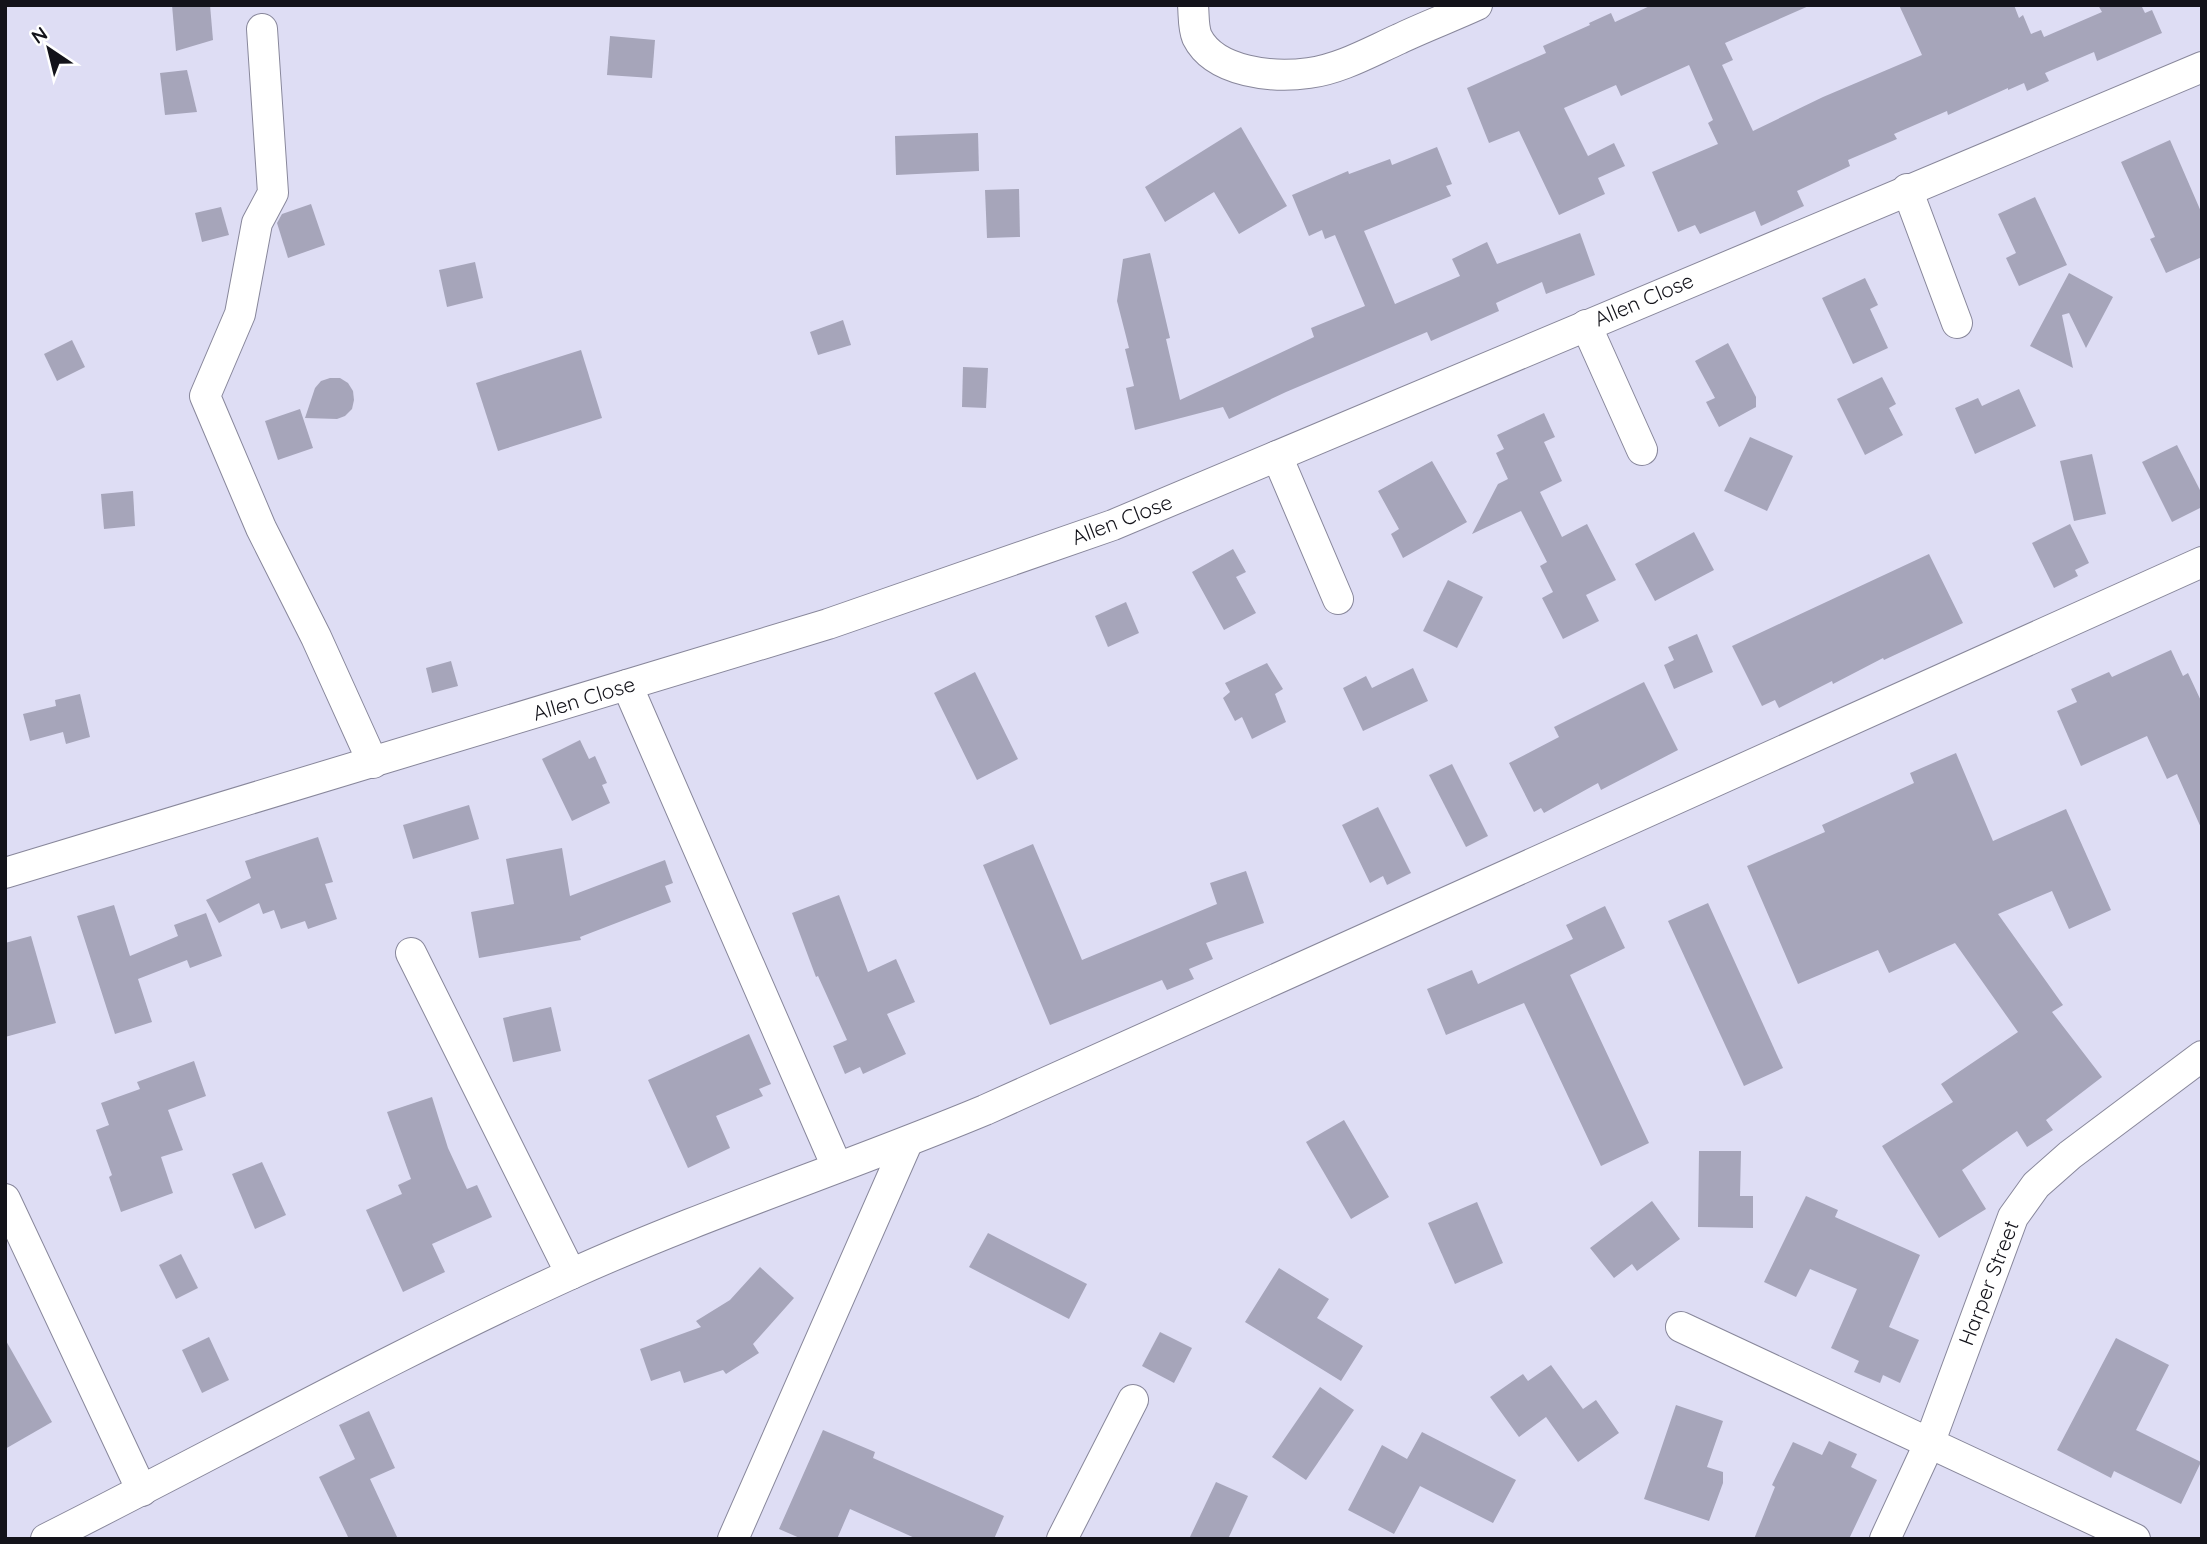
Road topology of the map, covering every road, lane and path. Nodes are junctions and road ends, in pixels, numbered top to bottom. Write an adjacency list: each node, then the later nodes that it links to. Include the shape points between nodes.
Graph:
1 (1193, 5): 2 (street, via 1197,37 1209,52 1239,68 1289,74 1337,65)
2 (1478, 5)
3 (262, 29): 13 (street, via 273,194 257,223 240,314 205,396 261,528)
4 (2202, 66): 5 (street, Allen Close)
5 (1907, 189): 6 (street); 7 (street, Allen Close)
6 (1957, 323)
7 (1586, 325): 8 (street); 9 (street, Allen Close)
8 (1642, 450)
9 (1277, 456): 11 (street); 12 (street, Allen Close, via 1113,525 828,624)
10 (2202, 562): 17 (street)
11 (1338, 599)
12 (627, 685): 13 (street, Allen Close); 18 (street)
13 (373, 762): 14 (street, Allen Close)
14 (5, 873)
15 (411, 953): 20 (street)
16 (2202, 1056): 23 (street, Harper Street, via 2070,1156 2036,1185 2013,1217)
17 (907, 1143): 18 (street); 26 (street)
18 (837, 1167): 20 (street)
19 (5, 1199): 24 (street)
20 (572, 1274): 24 (street)
21 (1681, 1327): 23 (street)
22 (1133, 1400): 27 (street)
23 (1929, 1444): 28 (street, Harper Street); 29 (street)
24 (142, 1490): 25 (street)
25 (46, 1539)
26 (733, 1539)
27 (1062, 1539)
28 (1885, 1539)
29 (2135, 1539)

